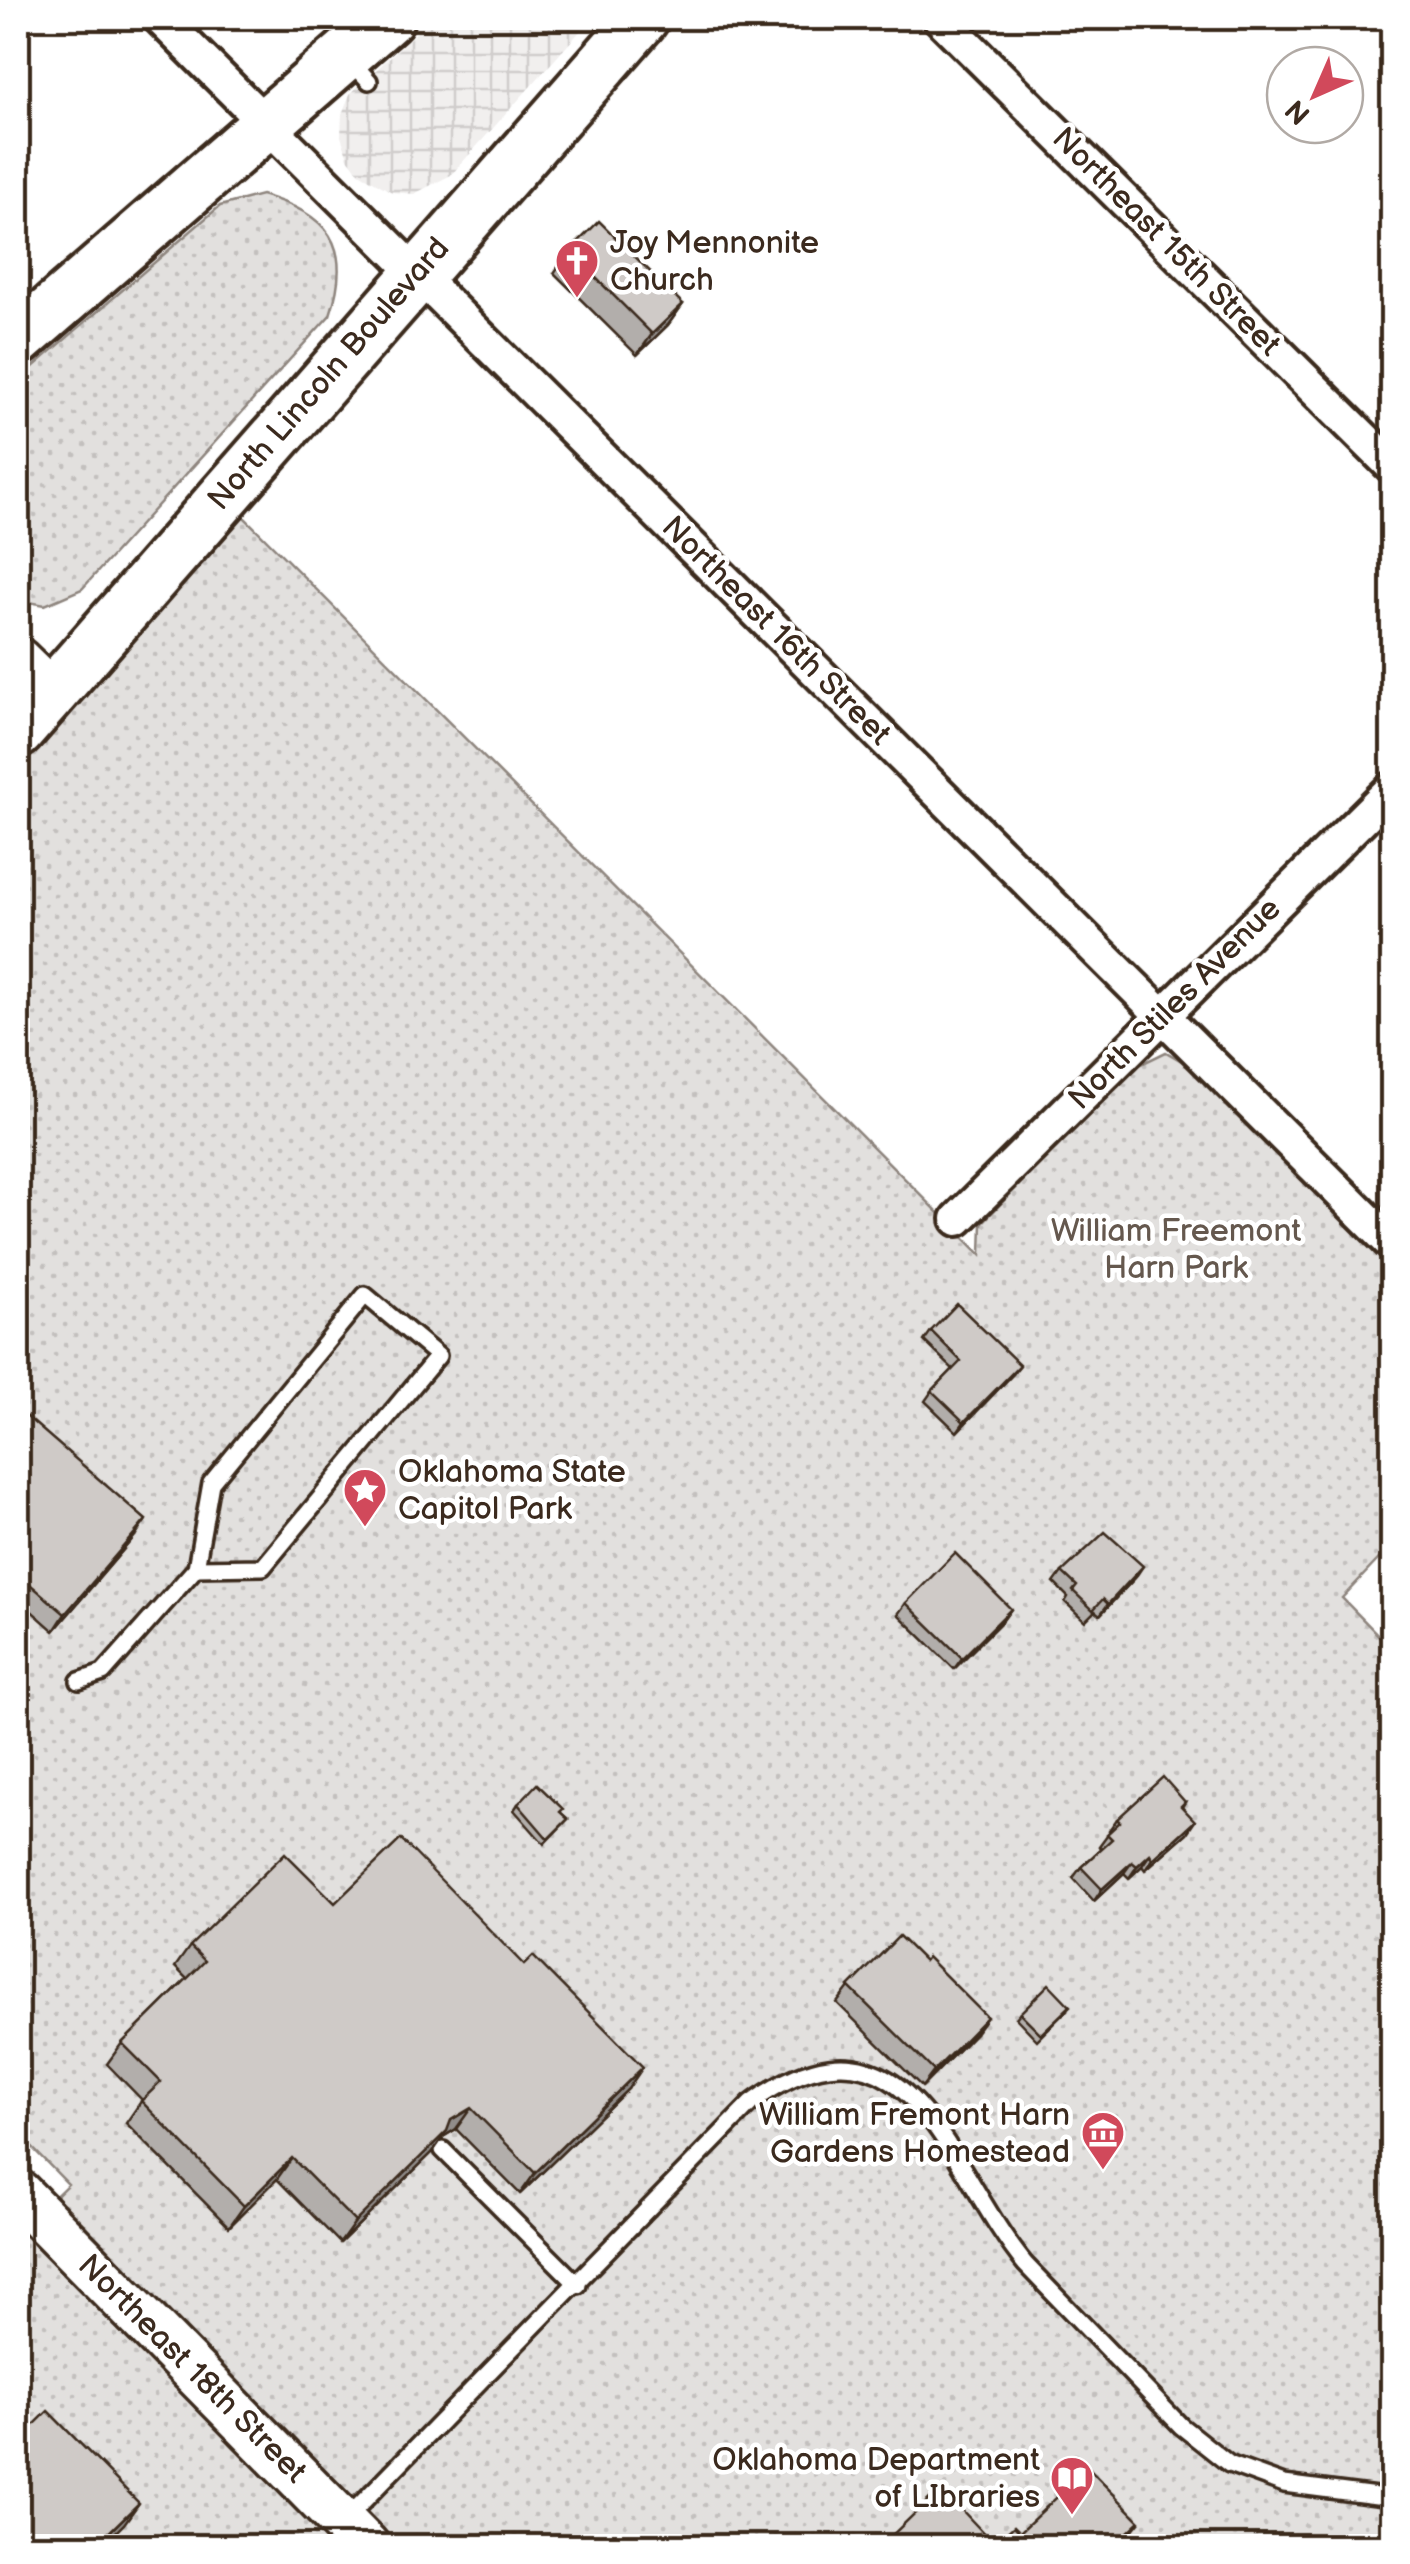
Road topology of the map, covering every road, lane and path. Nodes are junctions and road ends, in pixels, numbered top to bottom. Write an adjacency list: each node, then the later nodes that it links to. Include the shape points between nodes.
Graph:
1 (160, 18): 5 (street, Northeast 16th Street)
2 (388, 18): 5 (main road, via 357,68)
3 (643, 18): 6 (main road, North Lincoln Boulevard)
4 (947, 20): 8 (street, Northeast 15th Street)
5 (267, 126): 6 (street, Northeast 16th Street); 7 (main road)
6 (416, 275): 9 (main road, North Lincoln Boulevard); 12 (street, Northeast 16th Street)
7 (18, 340)
8 (1392, 466)
9 (34, 677): 10 (main road, North Lincoln Boulevard)
10 (18, 732)
11 (1392, 789): 12 (street, North Stiles Avenue)
12 (1162, 1016): 13 (street, North Stiles Avenue); 14 (street, Northeast 16th Street)
13 (958, 1219)
14 (1392, 1244)
15 (196, 1568): 15 (lane, via 263,1566 438,1356 365,1295 211,1482); 16 (lane, via 103,1673)
16 (79, 1680)
17 (443, 2150): 19 (lane)
18 (18, 2192): 21 (street, Northeast 18th Street)
19 (578, 2285): 20 (lane, via 751,2104 824,2068 862,2066 911,2099 967,2170 1017,2254 1203,2446 1256,2476); 21 (lane)
20 (1392, 2498)
21 (354, 2534)

